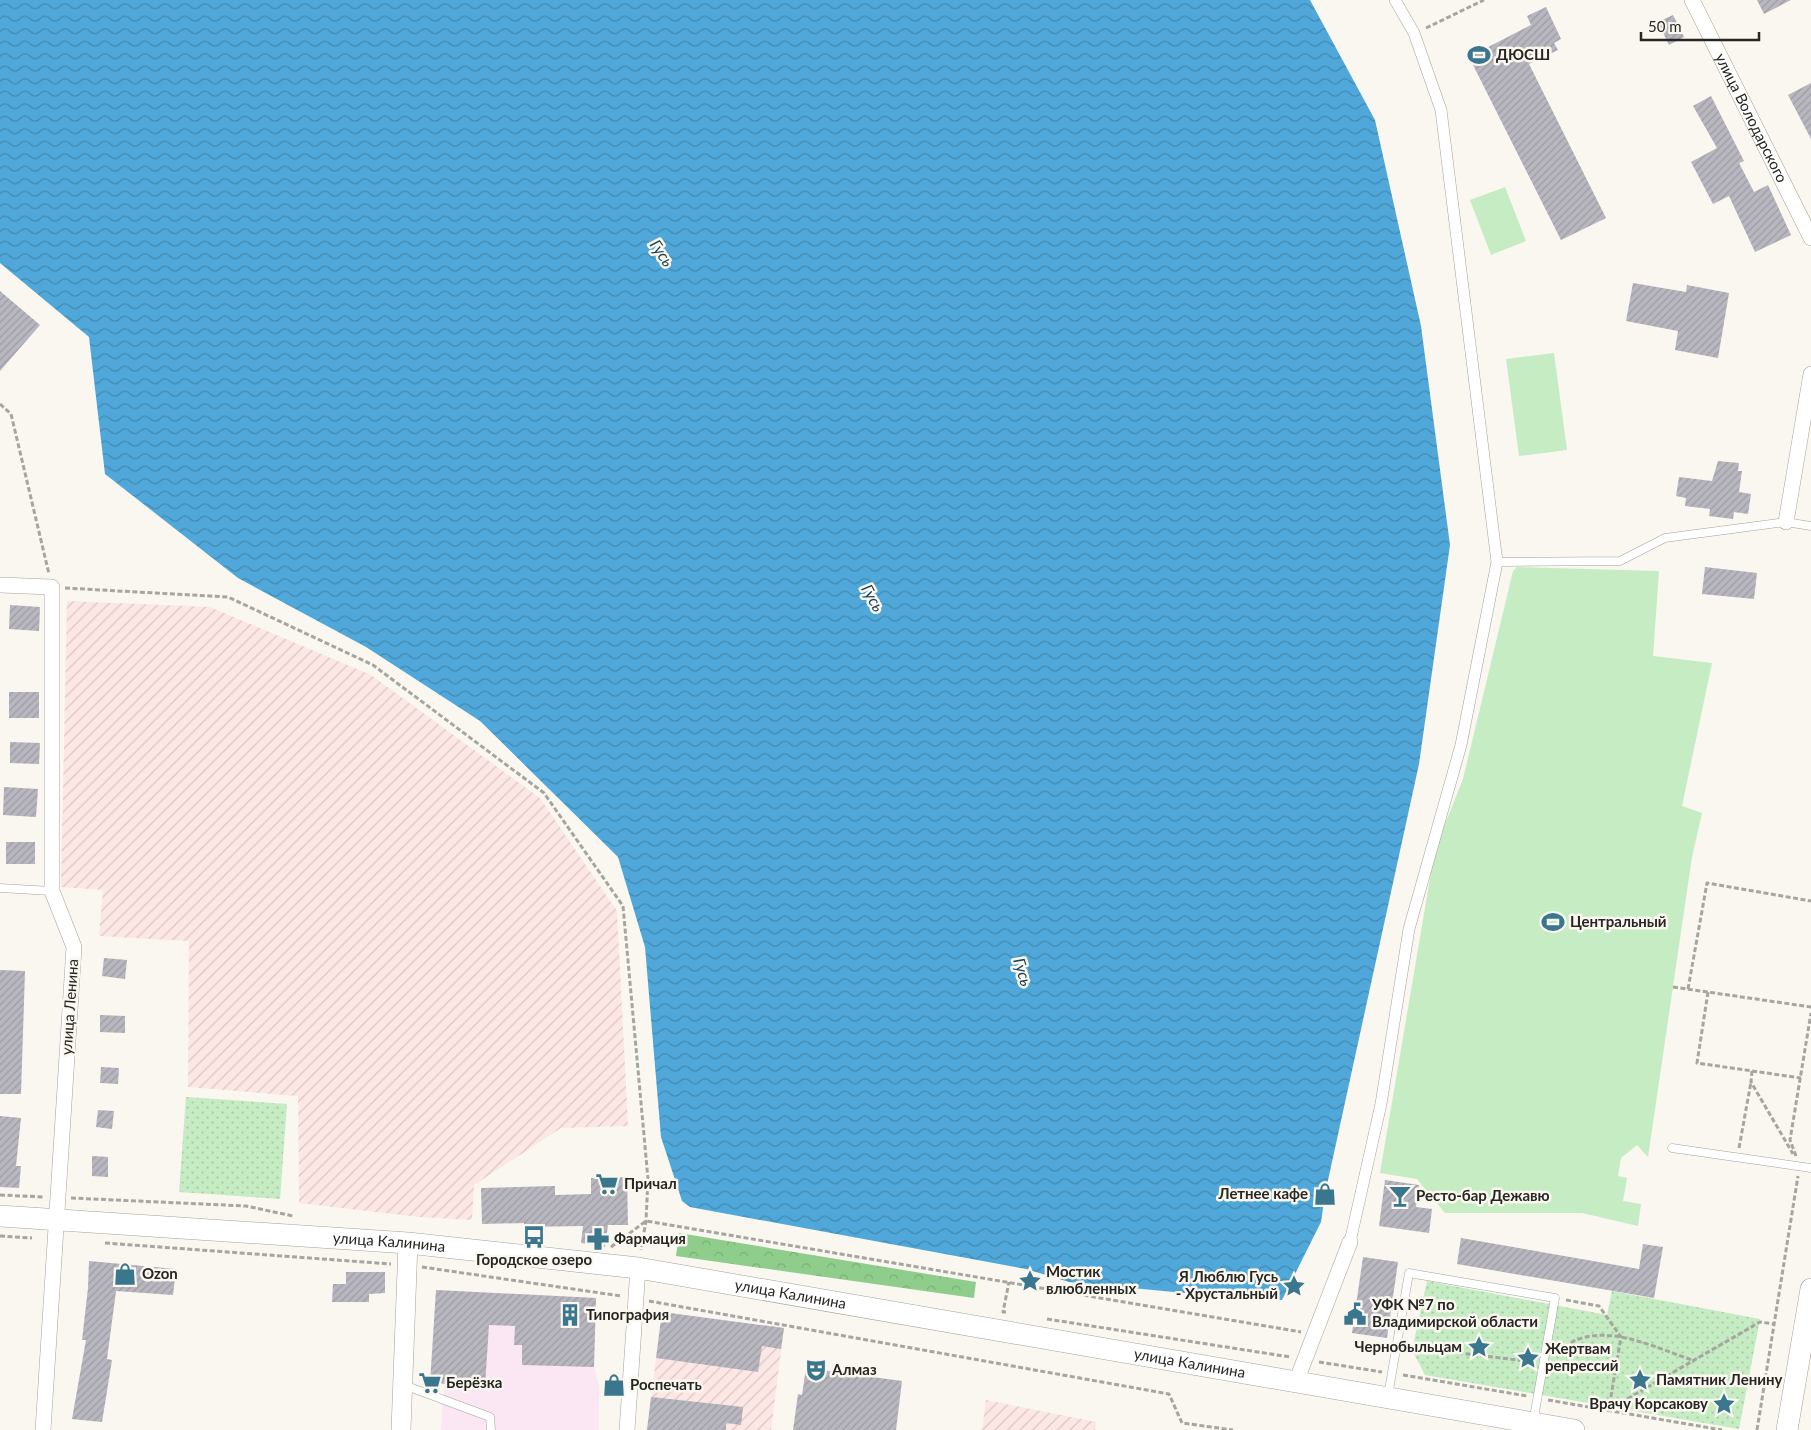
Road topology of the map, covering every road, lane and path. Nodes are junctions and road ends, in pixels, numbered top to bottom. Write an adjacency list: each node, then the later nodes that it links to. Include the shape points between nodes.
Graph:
1 (1395, 0): 4 (street)
2 (1484, 0): 4 (path)
3 (1692, 0): 5 (street, улица Володарского)
4 (1414, 33): 10 (street, via 1442,110)
5 (1811, 238)
6 (1811, 374): 8 (street)
7 (0, 404): 12 (path, via 11,414)
8 (1786, 522): 9 (lane); 10 (lane, via 1665,538 1620,561)
9 (1811, 526)
10 (1497, 562): 31 (street, via 1461,745 1409,929 1381,1104)
11 (0, 585): 12 (street)
12 (52, 587): 14 (street, улица Ленина); 30 (path, via 228,597 373,665 544,793 623,906 648,1179)
13 (0, 888): 14 (lane)
14 (52, 891): 29 (street, улица Ленина, via 74,947)
15 (1811, 901): 17 (path, via 1708,882)
16 (1673, 987): 17 (path)
17 (1688, 989): 18 (path)
18 (1708, 992): 19 (path); 21 (path, via 1697,1063)
19 (1811, 1007)
20 (1811, 1012): 22 (path)
21 (1752, 1072): 22 (path); 23 (path)
22 (1800, 1078): 26 (path, via 1790,1140)
23 (1751, 1082): 25 (path); 26 (path)
24 (1672, 1148): 25 (lane)
25 (1738, 1156): 26 (lane)
26 (1800, 1165): 27 (lane); 39 (path)
27 (1811, 1168)
28 (0, 1216): 29 (main road, улица Калинина)
29 (58, 1218): 32 (main road, улица Калинина); 54 (street, улица Ленина)
30 (646, 1221): 33 (path); 34 (path)
31 (1350, 1242): 40 (street)
32 (408, 1243): 33 (main road, улица Калинина); 49 (street)
33 (638, 1268): 48 (main road, улица Калинина); 57 (street)
34 (1008, 1282): 37 (path, via 1003,1312); 40 (path)
35 (1811, 1289): 61 (main road)
36 (1555, 1298): 41 (path, via 1599,1306); 42 (lane, via 1409,1273); 45 (lane)
37 (1013, 1313)
38 (1042, 1318): 43 (path)
39 (1774, 1324): 44 (path, via 1760,1322); 60 (path)
40 (1315, 1334): 43 (street)
41 (1621, 1337): 44 (path); 46 (path, via 1585,1335 1572,1342 1566,1366); 52 (path)
42 (1395, 1352): 45 (path, via 1427,1349); 47 (lane)
43 (1305, 1360): 47 (path); 48 (street)
44 (1695, 1361): 52 (path)
45 (1544, 1363): 51 (lane)
46 (1555, 1364)
47 (1392, 1373): 50 (lane); 51 (path)
48 (1296, 1382): 50 (main road, улица Калинина)
49 (404, 1386): 55 (street); 56 (lane, via 490,1417)
50 (1388, 1398): 53 (main road, улица Калинина)
51 (1538, 1398): 52 (path); 53 (lane)
52 (1608, 1409): 59 (path)
53 (1533, 1423): 58 (main road, улица Калинина)
54 (43, 1430)
55 (401, 1430)
56 (491, 1430)
57 (627, 1430)
58 (1574, 1430)
59 (1722, 1430)
60 (1757, 1430)
61 (1788, 1430)

